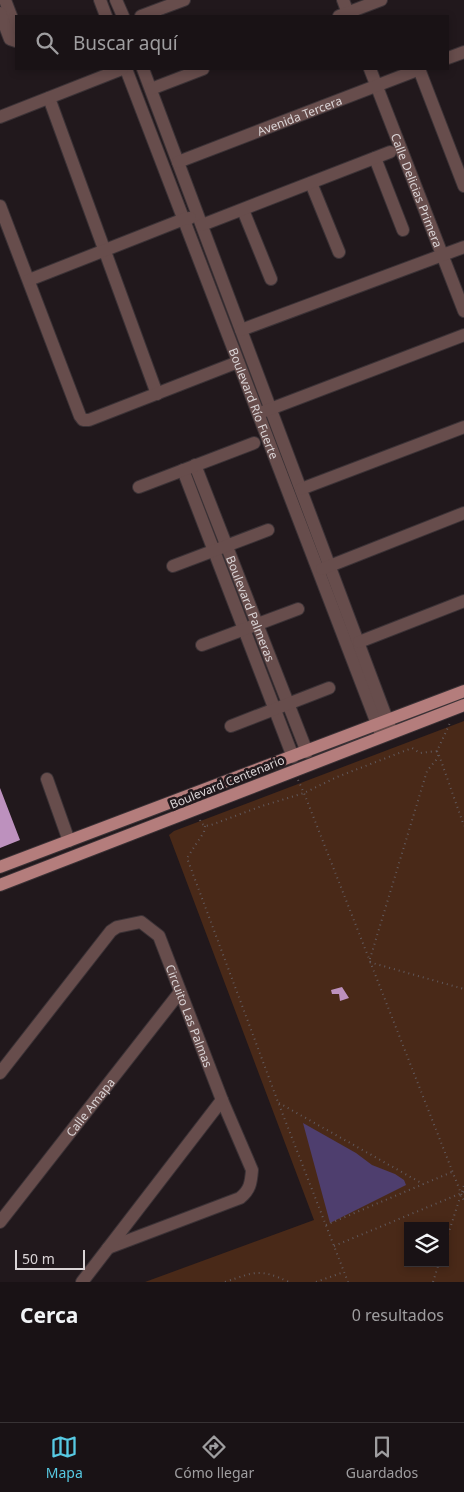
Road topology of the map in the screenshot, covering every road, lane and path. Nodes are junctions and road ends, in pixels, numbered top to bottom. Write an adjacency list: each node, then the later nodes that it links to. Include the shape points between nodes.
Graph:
1 (5, 0): 12 (street)
2 (100, 0): 8 (street)
3 (116, 0): 9 (street)
4 (184, 0): 10 (street)
5 (343, 0): 11 (street)
6 (381, 0): 11 (street)
7 (0, 13): 13 (street, via 10,39)
8 (106, 15)
9 (123, 15)
10 (144, 15)
11 (345, 15)
12 (15, 26)
13 (15, 41)
14 (464, 52): 15 (street)
15 (449, 58)
16 (119, 70): 25 (street)
17 (126, 70): 34 (street, Boulevard Río Fuerte)
18 (143, 70): 24 (street, Boulevard Río Fuerte)
19 (201, 70): 24 (street)
20 (370, 70): 23 (street, Calle Delicias Primera)
21 (416, 70): 23 (street, Avenida Tercera)
22 (419, 70): 30 (street)
23 (376, 85): 29 (street, Avenida Tercera); 40 (street, Calle Delicias Primera)
24 (151, 89): 29 (street, Boulevard Río Fuerte)
25 (49, 98): 26 (street); 38 (street)
26 (0, 116)
27 (390, 152): 28 (street)
28 (375, 158): 31 (street); 36 (street)
29 (178, 162): 35 (street, Boulevard Río Fuerte)
30 (463, 177)
31 (311, 183): 33 (street); 39 (street)
32 (0, 206): 42 (street)
33 (243, 210): 35 (street); 41 (street)
34 (184, 219): 35 (street); 38 (street); 46 (street, Boulevard Río Fuerte)
35 (200, 221): 44 (street, Boulevard Río Fuerte)
36 (403, 230)
37 (464, 247): 40 (street)
38 (105, 250): 42 (street); 47 (street)
39 (339, 252)
40 (442, 256): 43 (street, Calle Delicias Primera); 44 (street)
41 (271, 279)
42 (30, 280): 47 (street, via 83,420)
43 (464, 311)
44 (241, 330): 48 (street, Boulevard Río Fuerte)
45 (464, 335): 48 (street)
46 (238, 362): 47 (street); 49 (street, Boulevard Río Fuerte)
47 (157, 394)
48 (271, 409): 49 (street); 54 (street, Boulevard Río Fuerte)
49 (258, 414): 60 (street, Boulevard Río Fuerte)
50 (464, 427): 54 (street)
51 (254, 442): 52 (street)
52 (189, 468): 53 (street); 57 (street, Boulevard Palmeras); 58 (street, Boulevard Palmeras)
53 (139, 487)
54 (301, 489): 60 (street, Boulevard Río Fuerte)
55 (464, 514): 60 (street)
56 (268, 530): 57 (street)
57 (226, 545): 58 (street); 63 (street, Boulevard Palmeras)
58 (214, 550): 59 (street); 64 (street, Boulevard Palmeras)
59 (173, 566)
60 (324, 568): 65 (street, Boulevard Río Fuerte); 74 (street, Boulevard Río Fuerte)
61 (464, 601): 65 (street)
62 (298, 608): 63 (street)
63 (257, 624): 64 (street); 69 (street, Boulevard Palmeras)
64 (244, 629): 66 (street); 71 (street, Boulevard Palmeras)
65 (359, 642): 74 (street, Boulevard Río Fuerte)
66 (202, 646)
67 (329, 688): 69 (street)
68 (464, 691): 74 (main road, Boulevard Centenario)
69 (288, 704): 71 (street); 75 (street, Boulevard Palmeras)
70 (464, 705): 72 (main road, Boulevard Centenario)
71 (275, 709): 73 (street); 77 (street, Boulevard Palmeras)
72 (448, 711): 74 (main road, Boulevard Centenario); 76 (path, via 451,722)
73 (231, 726)
74 (385, 728): 75 (main road, Boulevard Centenario); 78 (main road, Boulevard Centenario)
75 (307, 752): 77 (main road, Boulevard Centenario)
76 (438, 752): 80 (path, via 420,753 412,748); 83 (path); 88 (path, via 427,771)
77 (293, 757): 84 (main road, Boulevard Centenario)
78 (294, 771): 80 (path); 81 (main road, Boulevard Centenario)
79 (47, 779): 84 (street)
80 (304, 792): 82 (path); 88 (path)
81 (196, 810): 82 (path, via 201,824); 85 (main road, Boulevard Centenario)
82 (205, 826): 93 (path, via 187,858)
83 (464, 826)
84 (71, 840): 85 (main road); 86 (main road, Boulevard Centenario)
85 (76, 856): 87 (main road, Boulevard Centenario)
86 (0, 866)
87 (0, 885)
88 (369, 962): 89 (path); 94 (path)
89 (464, 989)
90 (180, 992): 91 (street, Circuito Las Palmas, via 159,936 141,922 117,927); 92 (street, Circuito Las Palmas); 99 (street, Calle Amapa)
91 (0, 1073)
92 (222, 1100): 103 (street); 103 (street, Circuito Las Palmas, via 252,1170 248,1191 240,1198)
93 (278, 1102): 95 (path); 100 (path)
94 (452, 1172): 95 (path); 97 (path)
95 (423, 1184): 100 (path)
96 (464, 1185): 97 (path)
97 (462, 1193): 98 (path); 101 (path); 102 (path)
98 (464, 1201)
99 (0, 1222)
100 (326, 1225): 102 (path)
101 (449, 1232)
102 (334, 1246): 105 (path)
103 (108, 1248): 106 (street)
104 (438, 1267): 111 (path)
105 (344, 1272): 109 (path); 110 (path)
106 (82, 1282)
107 (226, 1282): 108 (path, via 256,1272)
108 (289, 1282)
109 (316, 1282)
110 (348, 1282)
111 (433, 1282)

